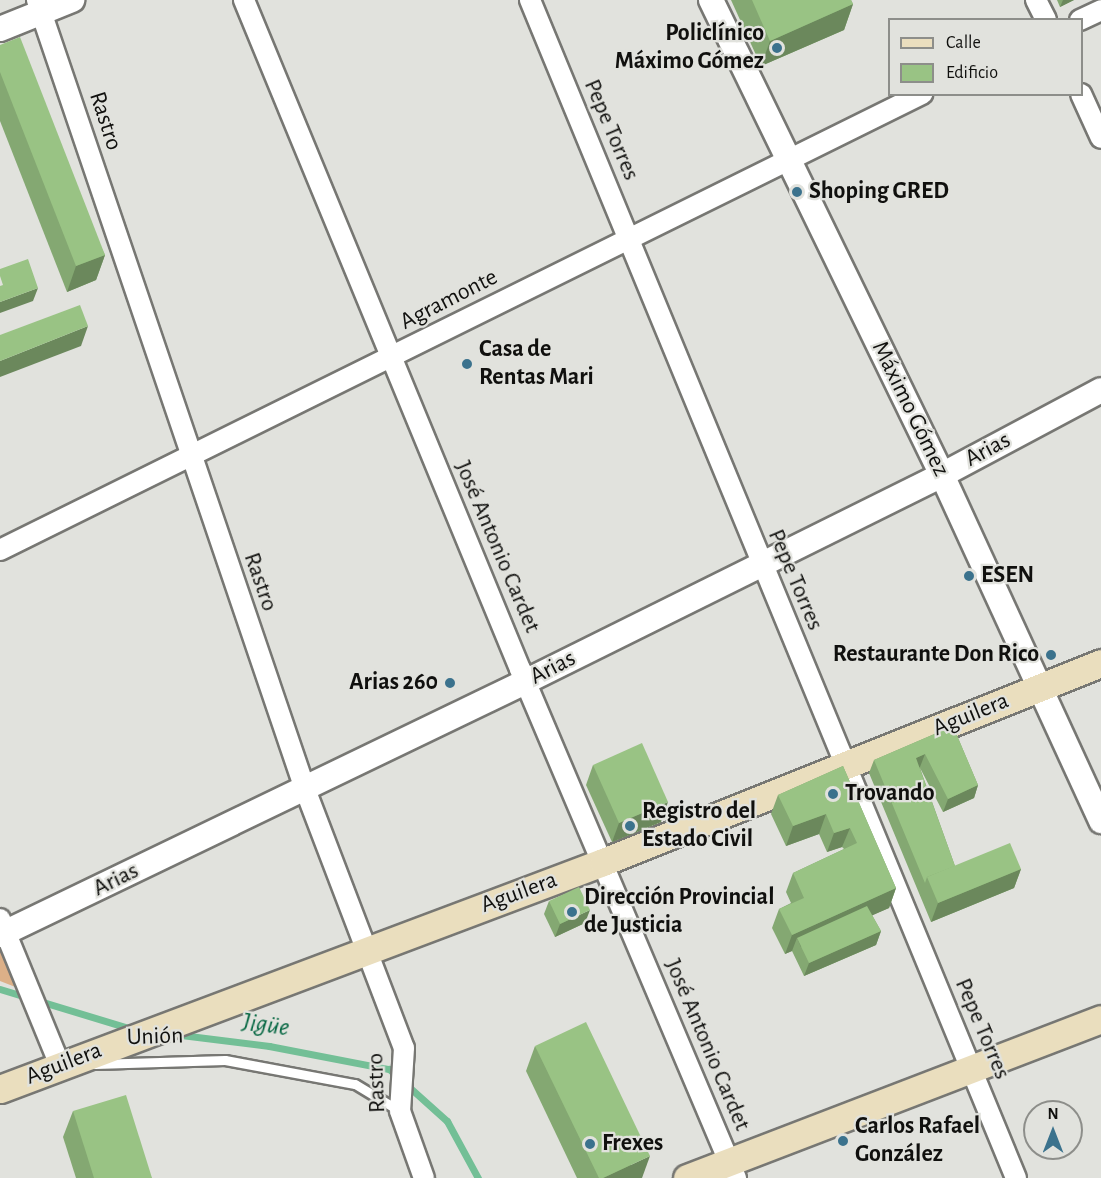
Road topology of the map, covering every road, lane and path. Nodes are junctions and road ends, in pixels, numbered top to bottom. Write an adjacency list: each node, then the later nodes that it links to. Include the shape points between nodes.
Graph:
1 (72, 0): 6 (street)
2 (244, 0): 16 (street, José Antonio Cardet)
3 (530, 0): 15 (street, Pepe Torres)
4 (711, 0): 14 (street, Máximo Gómez)
5 (1036, 0): 8 (street)
6 (40, 6): 10 (street); 18 (street, Rastro)
7 (1101, 10): 9 (street)
8 (1045, 18)
9 (1083, 19)
10 (0, 29)
11 (918, 96): 14 (street, Agramonte)
12 (1082, 96): 13 (street)
13 (1101, 138)
14 (789, 158): 15 (street, Agramonte); 19 (street, Máximo Gómez)
15 (628, 237): 16 (street, Agramonte); 21 (street, Pepe Torres)
16 (391, 358): 18 (street, Agramonte); 23 (street, José Antonio Cardet)
17 (1101, 390): 19 (street, Arias)
18 (189, 456): 20 (street, Agramonte); 26 (street, Rastro)
19 (942, 475): 21 (street, Arias); 24 (street, Máximo Gómez)
20 (0, 550)
21 (760, 564): 23 (street, Arias); 25 (street, Pepe Torres)
22 (1101, 663): 24 (main road, Aguilera)
23 (525, 682): 26 (street, Arias); 28 (street, José Antonio Cardet)
24 (1038, 687): 25 (main road, Aguilera); 27 (street, Máximo Gómez)
25 (845, 766): 28 (main road, Aguilera); 33 (street, Pepe Torres)
26 (305, 789): 29 (street, Arias); 30 (street, Rastro)
27 (1101, 821)
28 (603, 862): 30 (main road, Aguilera); 36 (street, José Antonio Cardet)
29 (2, 929): 32 (street)
30 (364, 950): 32 (main road, Aguilera); 35 (street, Rastro, via 404,1048)
31 (1101, 1019): 33 (main road)
32 (60, 1065): 34 (main road, Aguilera); 35 (lane, Unión, via 225,1060 355,1084)
33 (971, 1068): 36 (main road); 39 (street, Pepe Torres)
34 (0, 1089)
35 (400, 1112): 37 (street, Rastro)
36 (732, 1169): 38 (main road)
37 (424, 1178)
38 (687, 1178)
39 (1016, 1178)

